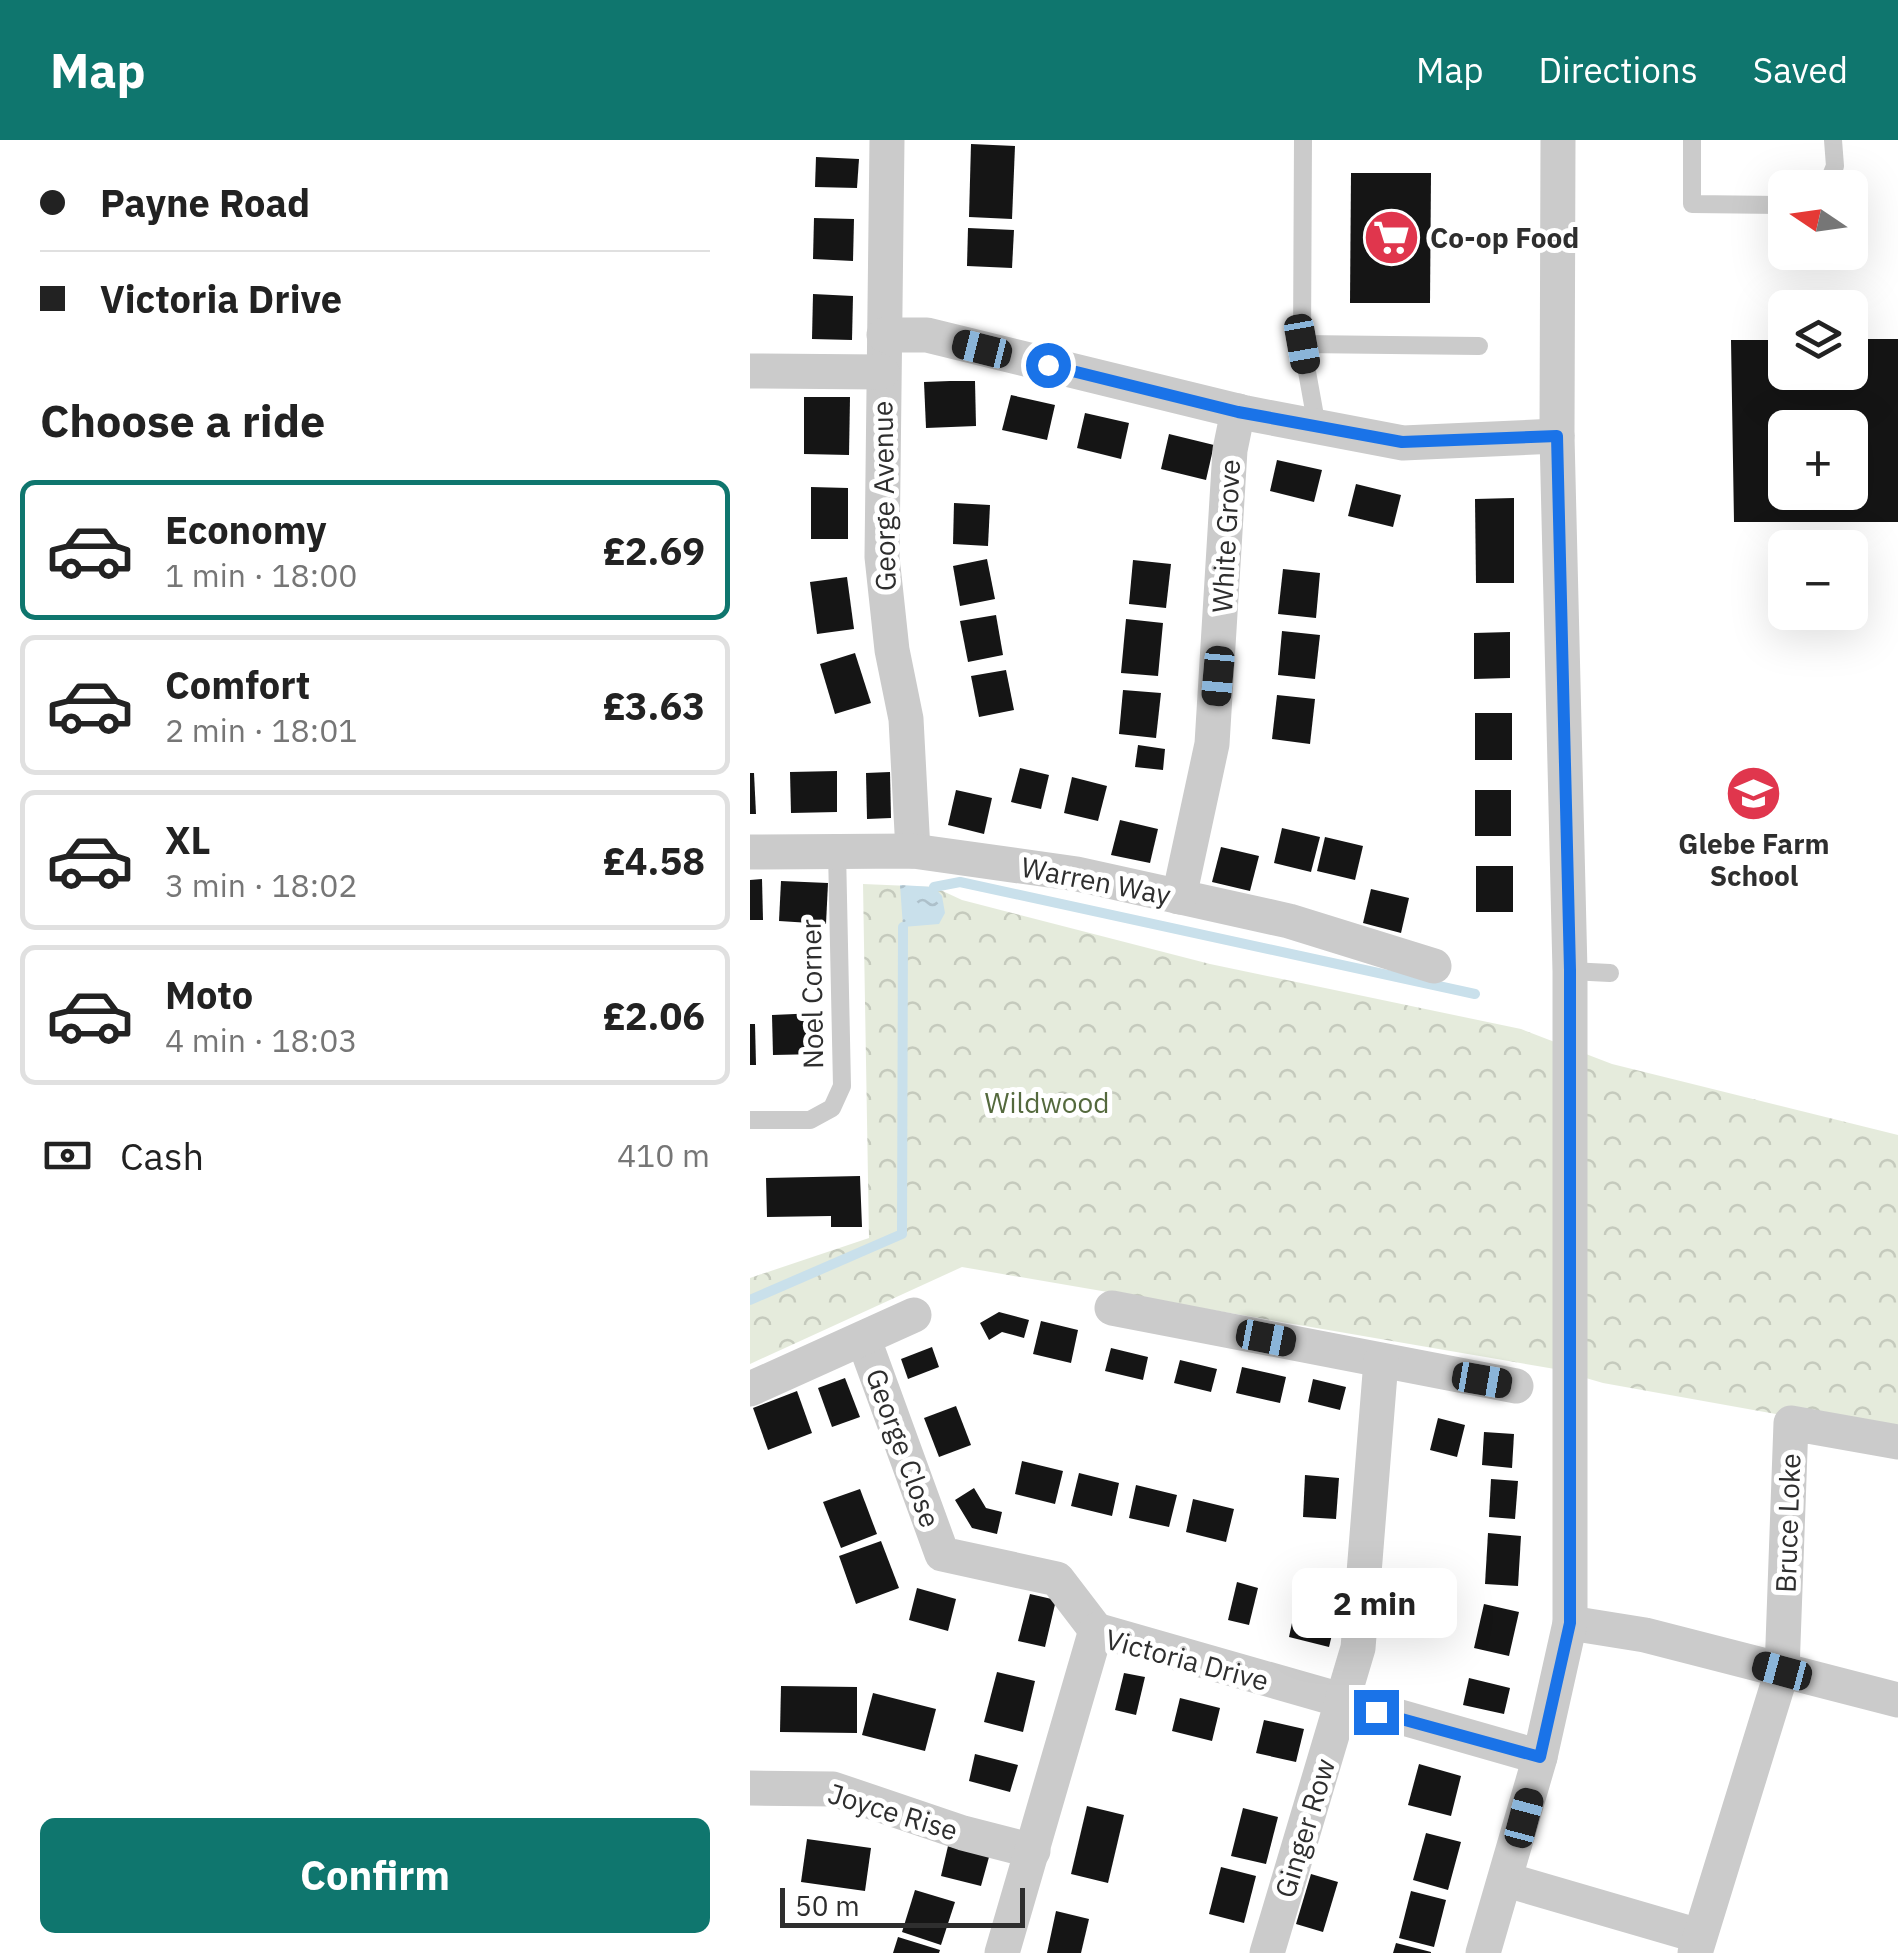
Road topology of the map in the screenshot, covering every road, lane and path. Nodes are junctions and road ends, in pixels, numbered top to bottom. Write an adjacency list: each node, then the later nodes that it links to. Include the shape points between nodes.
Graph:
1 (887, 140): 8 (street, George Avenue)
2 (1304, 140): 9 (lane)
3 (1558, 140): 15 (street)
4 (1692, 140): 7 (lane, via 1692,204)
5 (1833, 140): 6 (lane)
6 (1833, 170)
7 (1768, 204)
8 (884, 334): 12 (street, George Avenue); 13 (street, via 927,335)
9 (1302, 344): 10 (lane); 14 (lane)
10 (1479, 346)
11 (750, 371): 12 (street)
12 (882, 372): 17 (street, George Avenue, via 882,557 906,720)
13 (1238, 412): 14 (street); 19 (street, White Grove, via 1230,450 1212,744)
14 (1316, 426): 15 (street, via 1402,442)
15 (1557, 436): 21 (street)
16 (837, 851): 17 (street, Warren Way); 18 (street, Warren Way); 23 (lane, Noel Corner, via 842,1086 832,1108 810,1120)
17 (912, 851): 19 (street, Warren Way, via 1077,874)
18 (750, 852)
19 (1179, 897): 20 (street, Warren Way, via 1289,921)
20 (1434, 966)
21 (1570, 970): 22 (lane); 31 (street)
22 (1610, 973)
23 (750, 1120)
24 (1112, 1308): 27 (street)
25 (914, 1315): 26 (street)
26 (864, 1340): 29 (street); 32 (street, George Close, via 942,1554 1057,1578)
27 (1381, 1361): 28 (street); 35 (street, Ginger Row, via 1358,1648)
28 (1516, 1386)
29 (750, 1389)
30 (1898, 1442): 33 (street, Bruce Loke, via 1791,1423)
31 (1570, 1623): 33 (street); 36 (street)
32 (1096, 1630): 35 (street, Victoria Drive); 38 (street, Victoria Drive)
33 (1782, 1671): 34 (street); 40 (street)
34 (1898, 1700)
35 (1343, 1704): 36 (street, Victoria Drive); 42 (street, Ginger Row)
36 (1540, 1757): 39 (street)
37 (750, 1788): 38 (street, Joyce Rise, via 833,1789)
38 (1033, 1851): 41 (street, Victoria Drive)
39 (1507, 1880): 40 (street); 43 (street)
40 (1697, 1944)
41 (1002, 1953)
42 (1267, 1953)
43 (1483, 1953)

